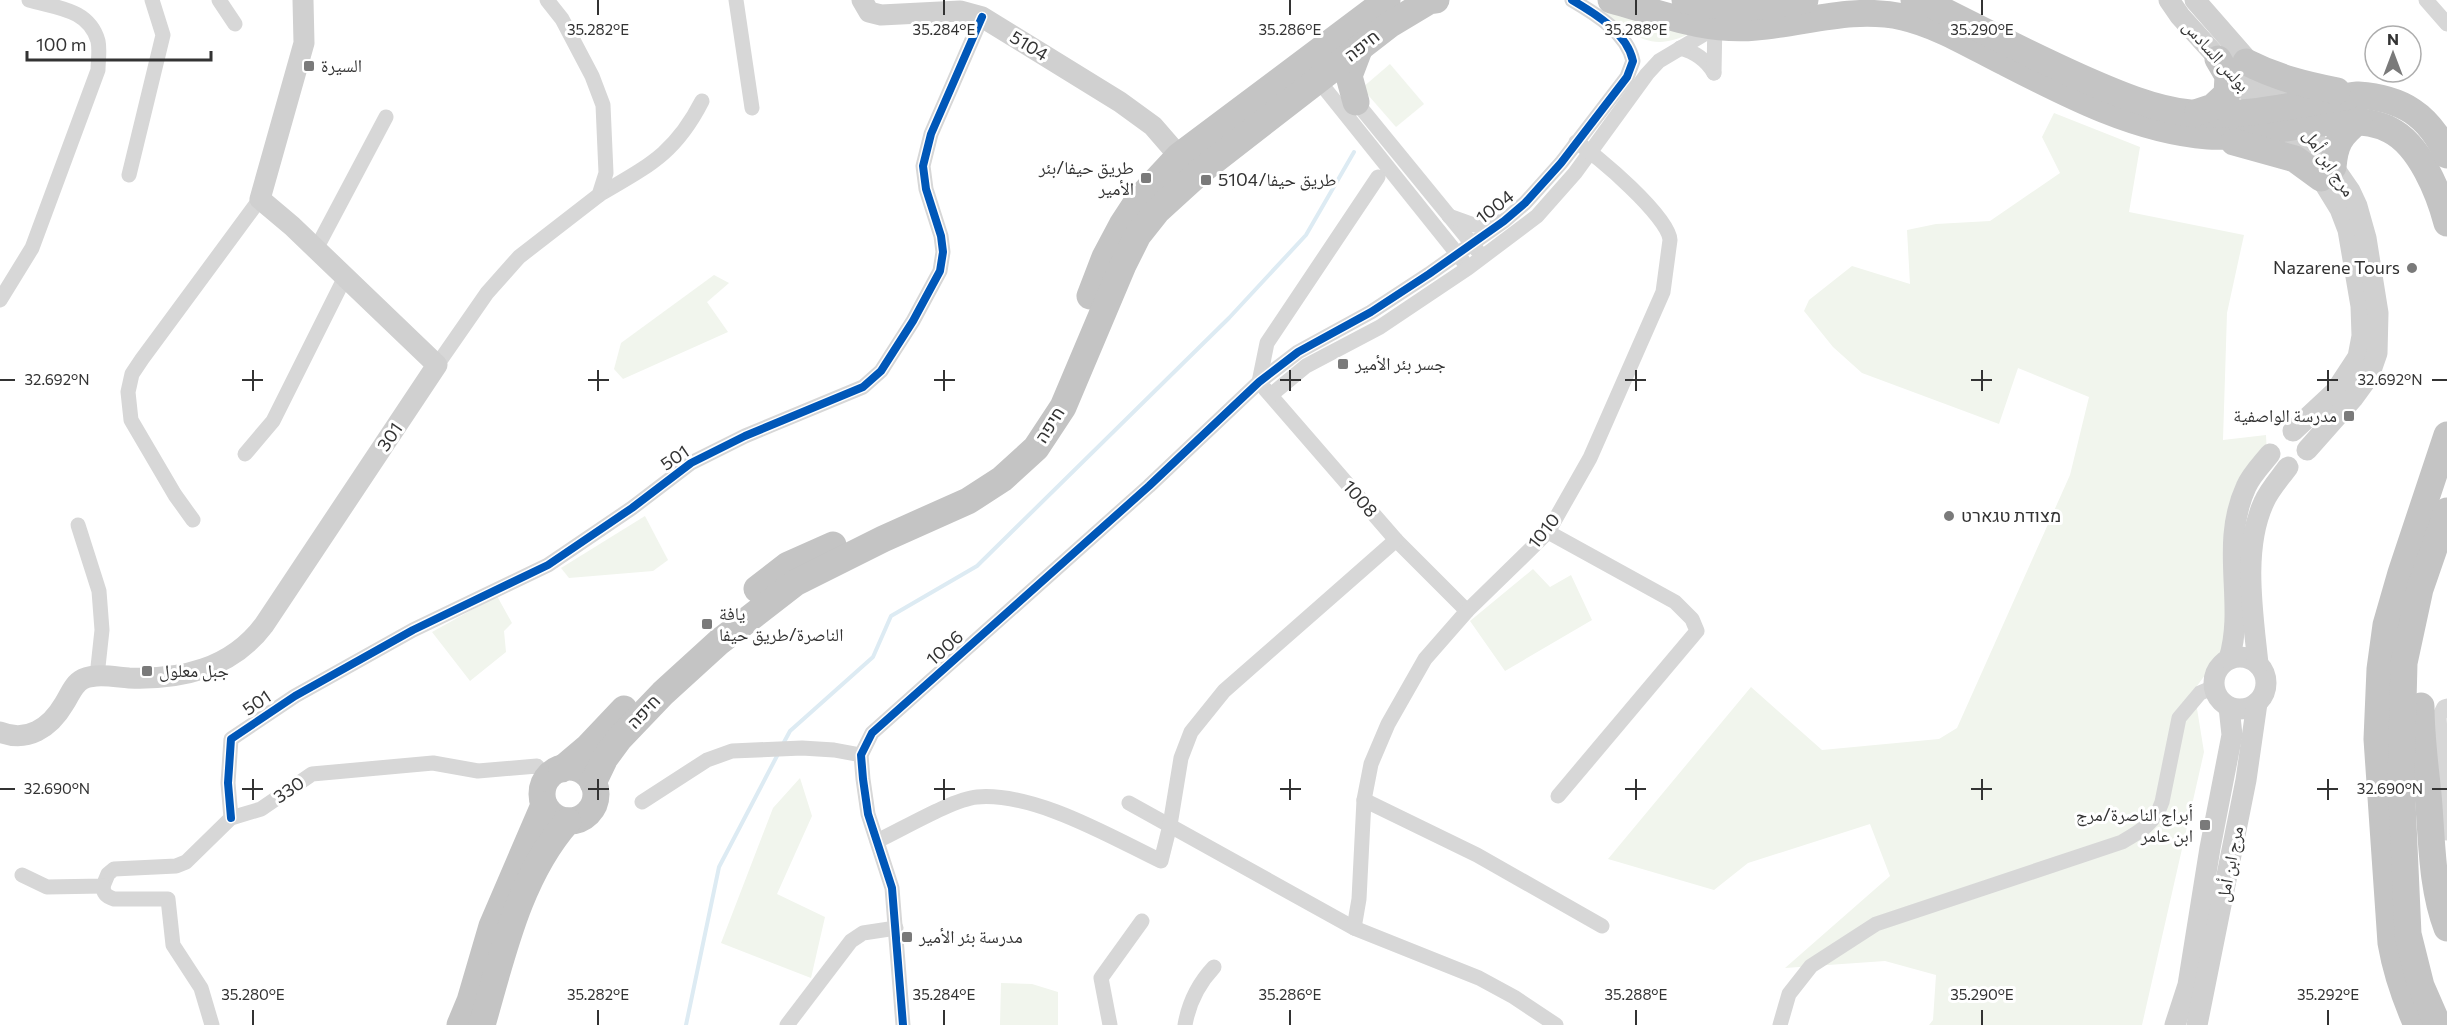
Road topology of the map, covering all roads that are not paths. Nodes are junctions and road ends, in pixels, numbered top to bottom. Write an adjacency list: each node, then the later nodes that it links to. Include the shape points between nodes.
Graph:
1 (29, 0): 55 (street, via 79,14 91,26 98,42 98,69 32,248)
2 (152, 0): 40 (street, via 163,34)
3 (219, 0): 20 (street)
4 (303, 0): 43 (street, via 304,43)
5 (547, 0): 42 (street, via 562,19 603,105 606,173)
6 (736, 0): 29 (street)
7 (862, 0): 19 (street, 5104, via 869,12 881,15 960,11)
8 (1387, 0): 26 (highway, חיפה)
9 (1436, 0): 22 (highway, חיפה, via 1389,25)
10 (1572, 0): 34 (street, 1004, via 1626,41 1633,61 1627,77)
11 (1611, 0): 17 (highway, via 1697,24)
12 (1805, 0): 17 (highway, via 1753,8)
13 (1914, 0): 33 (highway)
14 (2169, 0): 24 (street, بولس السادس)
15 (2194, 0): 25 (street, بولس السادس)
16 (2426, 0): 21 (street)
17 (1702, 6): 18 (highway, via 1755,27); 23 (street, 1004); 23 (street, via 1714,73 1702,58)
18 (1829, 8): 33 (highway, via 1923,22 2107,110 2169,130)
19 (982, 17): 35 (street, 5104, via 1120,102); 87 (street, 501, via 931,134 923,166 941,236 940,271 881,371 863,387 691,463 548,565 413,630 295,696 231,739)
20 (235, 24)
21 (2447, 24)
22 (1360, 47): 26 (highway, חיפה); 28 (highway, via 1348,76)
23 (1680, 48): 36 (street, 1004, via 1647,74)
24 (2218, 59): 32 (street, بولس السادس); 33 (highway, via 2228,76 2227,94)
25 (2246, 62): 30 (highway); 32 (street, بولس السادس)
26 (1320, 69): 28 (street); 35 (highway, חיפה); 38 (highway, חיפה); 47 (street)
27 (702, 101): 42 (street, 301, via 678,141 656,161)
28 (1356, 102): 44 (street)
29 (752, 108)
30 (2359, 108): 32 (highway); 37 (highway, via 2379,97 2396,101 2423,118); 39 (highway, via 2339,141); 46 (highway, via 2406,142 2425,167)
31 (386, 117): 49 (street)
32 (2285, 118): 33 (highway, via 2236,135 2208,136); 39 (street, مرج ابن أمل)
33 (2186, 122): 39 (highway)
34 (1576, 142): 36 (street, 1010); 45 (street, 1004, via 1542,186)
35 (1185, 151): 38 (street, 5104); 82 (highway, חיפה, via 1139,199 1122,225 1046,399 1020,440 962,485 788,565 710,626)
36 (1590, 151): 51 (street, 1004, via 1537,216); 68 (street, 1010, via 1665,223 1670,240 1663,292 1590,458)
37 (2447, 155)
38 (1202, 170): 81 (highway, חיפה, via 1157,211 1138,235 1063,407 1036,448 1002,479 968,501 795,584 719,642 663,693 605,758)
39 (2327, 173): 59 (street, مرج ابن أمل, via 2348,230 2362,336 2358,357 2335,392); 61 (street, مرج ابن أمل, via 2357,206 2366,238 2378,313 2377,352 2369,376)
40 (129, 175)
41 (1378, 177): 57 (street, via 1267,343)
42 (599, 195): 56 (street, 301, via 519,257 487,293)
43 (260, 199): 49 (street); 66 (street, via 142,359 132,374 128,392 131,420)
44 (1448, 216): 45 (street, via 1474,225); 48 (street)
45 (1504, 221): 48 (street, 1004)
46 (2447, 223)
47 (1438, 229): 50 (street); 52 (street, via 1442,242)
48 (1471, 244): 50 (street, 1004); 51 (street)
49 (316, 249): 54 (street)
50 (1458, 254): 52 (street, 1004); 53 (street)
51 (1482, 257): 53 (street, 1004)
52 (1439, 266): 57 (street, 1004, via 1371,312 1298,352)
53 (1468, 268): 58 (street, 1004, via 1380,327 1306,366)
54 (345, 277): 56 (street); 62 (street, via 273,421)
55 (0, 300)
56 (437, 365): 74 (street, 301, via 254,638 222,662 200,672 156,679)
57 (1259, 382): 58 (street, 1008); 80 (street, 1006, via 1149,486 872,732)
58 (1271, 395): 69 (street, 1008)
59 (2293, 431): 61 (street, via 2303,438); 63 (street, via 2275,435)
60 (2447, 435): 100 (highway, via 2386,625 2378,699 2387,894 2395,968)
61 (2307, 450): 64 (street, via 2302,461)
62 (245, 454)
63 (2270, 454): 64 (street, via 2276,463); 72 (street, via 2246,486 2234,524 2236,638)
64 (2288, 468): 73 (street, via 2264,500 2254,528 2251,566)
65 (2447, 511): 70 (highway)
66 (193, 520)
67 (78, 525): 74 (street, via 99,591 102,630)
68 (1548, 532): 71 (street, 1010); 83 (street, via 1675,602 1697,631)
69 (1396, 540): 71 (street, 1008); 89 (street, via 1224,691 1191,732 1181,758)
70 (2420, 589): 98 (highway, via 2421,741 2434,872); 113 (highway, via 2404,663 2404,884 2408,934)
71 (1467, 611): 84 (street, 1010, via 1425,659 1388,724 1371,764)
72 (2229, 659): 73 (street, via 2241,657); 75 (street, via 2215,675)
73 (2258, 664): 76 (street, via 2266,685)
74 (97, 676): 79 (street, via 82,680 52,719 29,736)
75 (2214, 687): 78 (street, via 2220,701); 109 (street, via 2200,693 2179,718 2158,815 2144,830 2122,842 1876,924 1811,966 1788,994)
76 (2257, 703): 78 (street, via 2245,709); 111 (street, مرج ابن أمل, via 2246,780)
77 (2447, 706): 90 (street, via 2439,717)
78 (2229, 707): 110 (street, مرج ابن أمل, via 2232,735 2188,985)
79 (0, 732)
80 (861, 755): 85 (street, via 802,748 732,750 707,760); 91 (street, via 868,814)
81 (593, 783): 82 (highway, via 580,770); 88 (highway, via 591,809)
82 (551, 784): 87 (street, 330, via 537,766 478,771 433,763 312,774 261,809); 88 (highway, via 554,816); 101 (highway, חיפה, via 492,926)
83 (1558, 796)
84 (1364, 800): 95 (street, via 1477,855); 97 (street, 1010)
85 (642, 802)
86 (1129, 803): 89 (street)
87 (231, 818): 93 (street, 330, via 186,862 176,866 114,869)
88 (568, 821): 101 (highway, via 539,861)
89 (1170, 825): 91 (street, via 1161,861 1038,806 976,797); 97 (street)
90 (2447, 833)
91 (877, 841): 96 (street, via 892,888)
92 (22, 875): 93 (street, via 47,886)
93 (103, 886): 102 (street, via 108,898 168,899 173,945 201,988)
94 (1142, 921): 106 (street, via 1101,978)
95 (1602, 926)
96 (896, 928): 104 (street, via 863,933 851,941); 105 (street)
97 (1354, 928): 108 (street, via 1479,978)
98 (2447, 928)
99 (1214, 967): 107 (street, via 1193,996)
100 (2405, 998): 112 (highway); 113 (highway, via 2427,1022)
101 (471, 1017): 103 (street)
102 (212, 1025)
103 (452, 1025)
104 (787, 1025)
105 (903, 1025)
106 (1110, 1025)
107 (1185, 1025)
108 (1556, 1025)
109 (1780, 1025)
110 (2175, 1025)
111 (2197, 1025)
112 (2417, 1025)
113 (2435, 1025)

